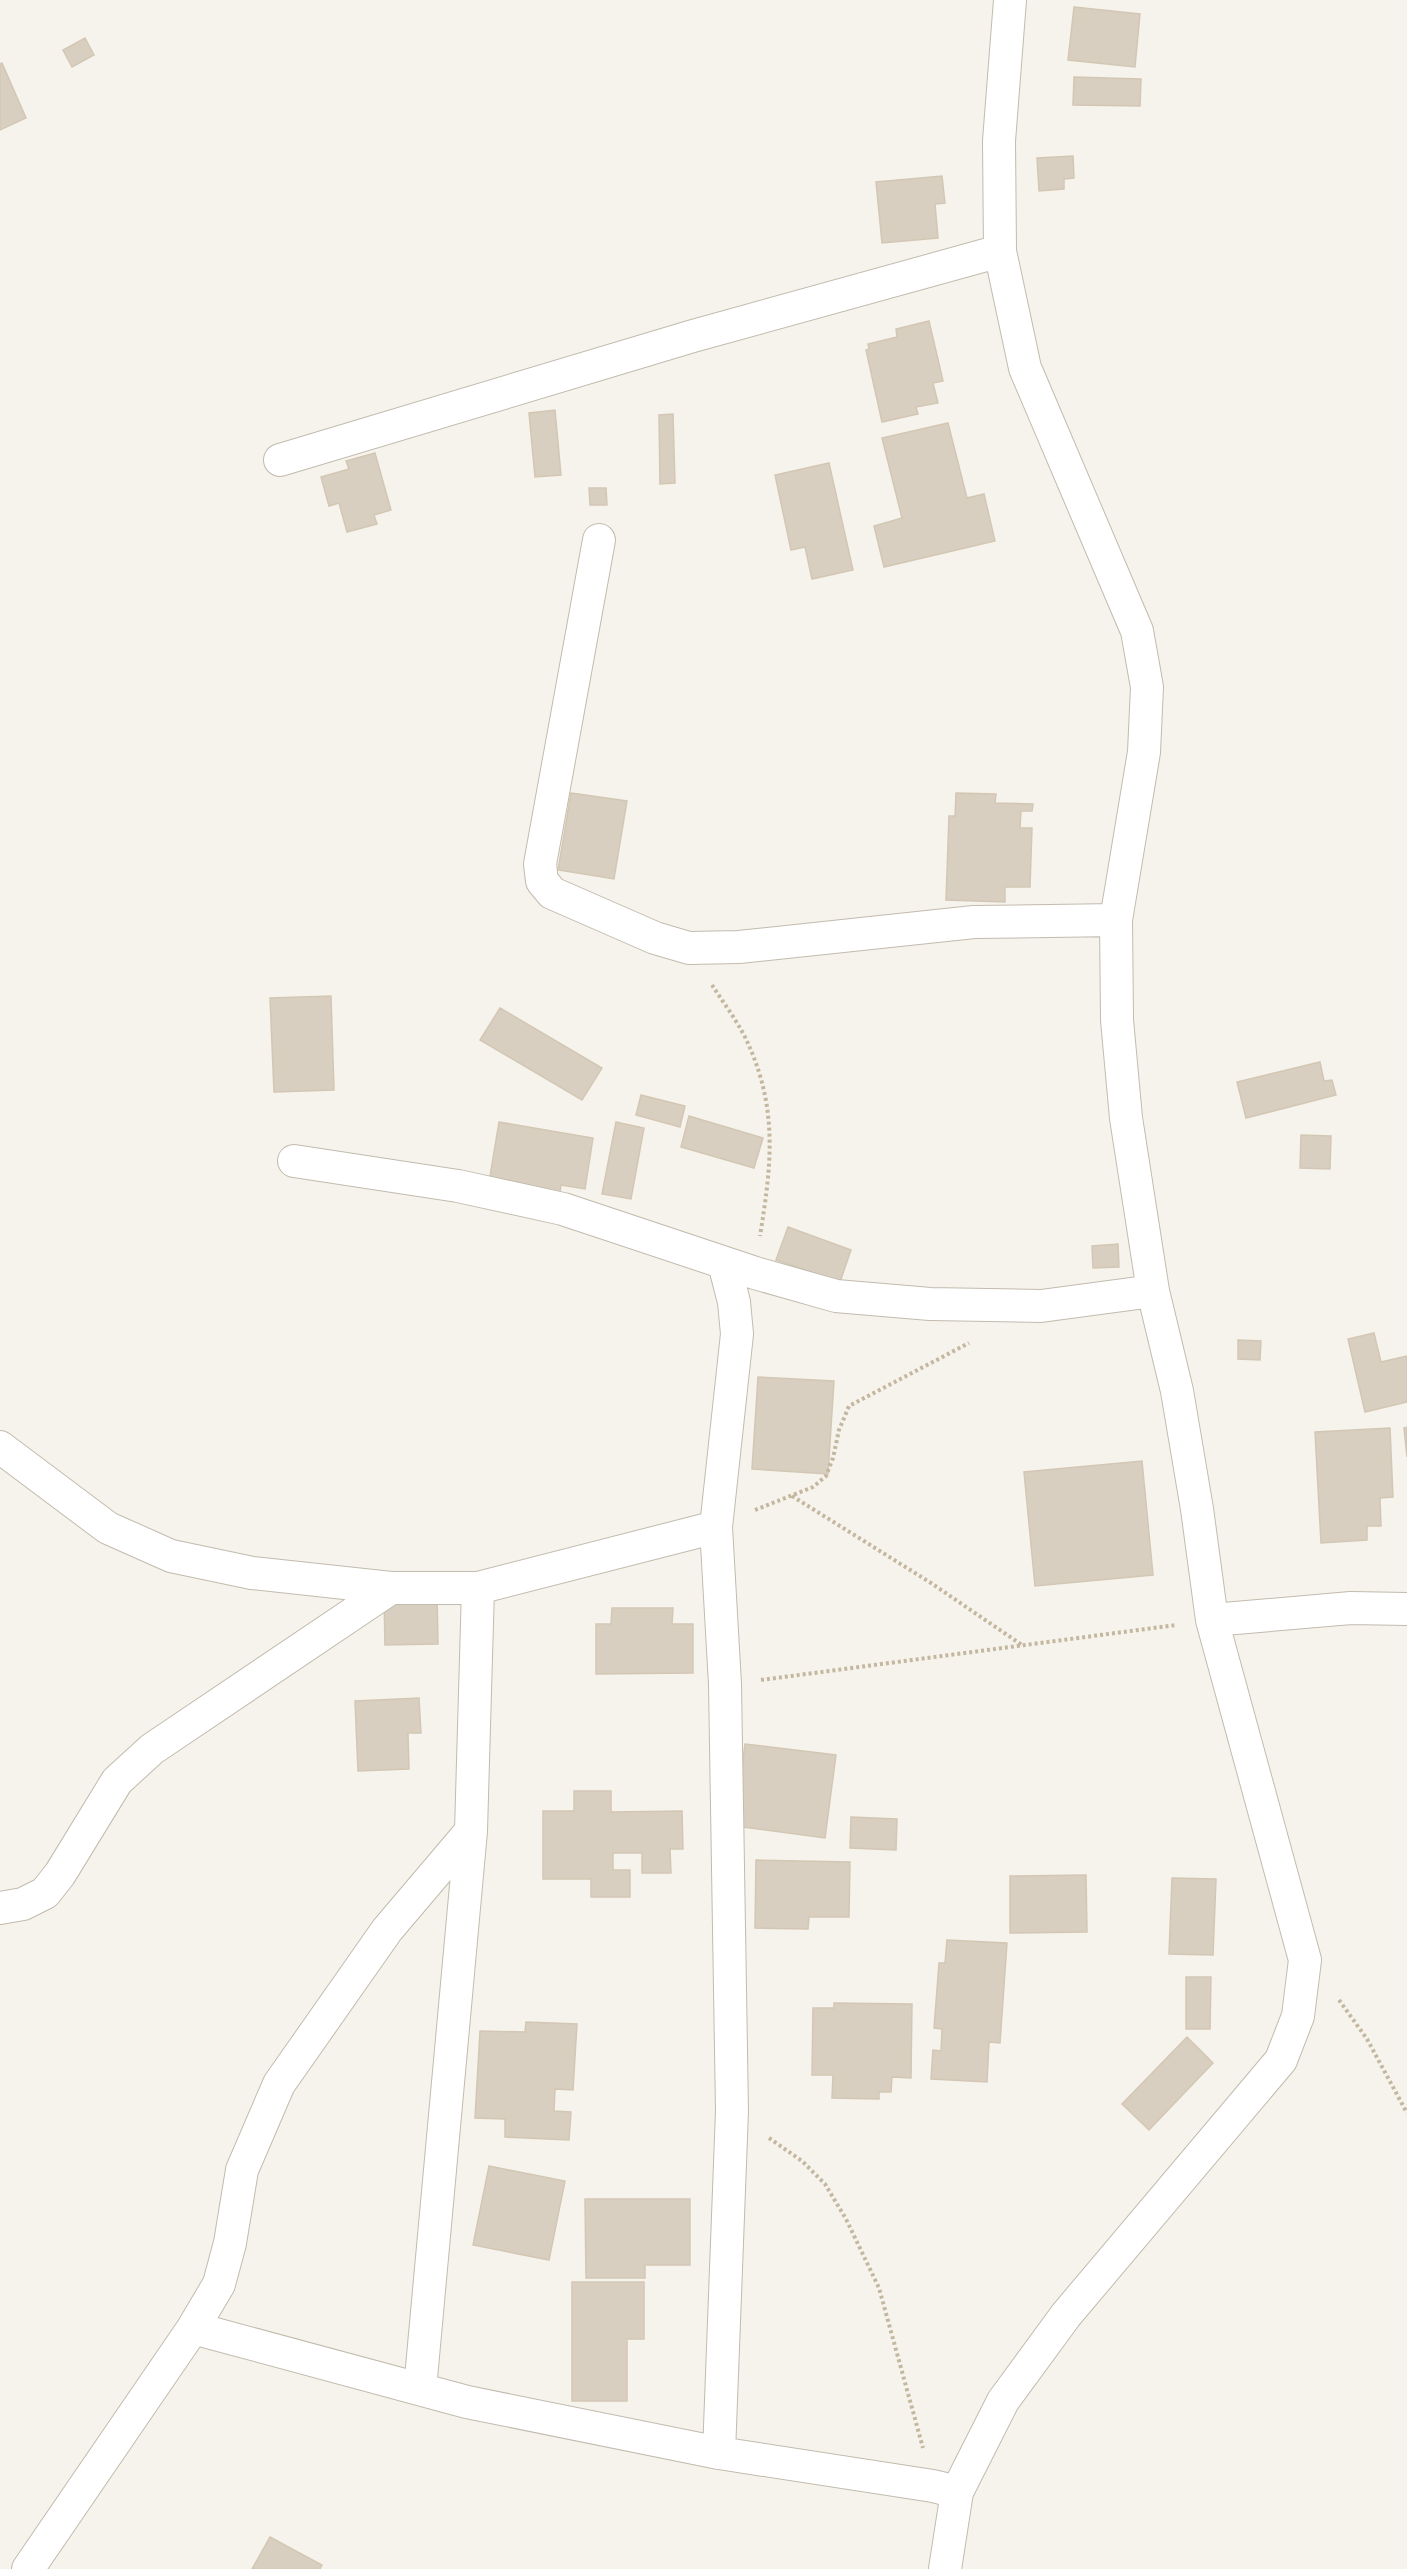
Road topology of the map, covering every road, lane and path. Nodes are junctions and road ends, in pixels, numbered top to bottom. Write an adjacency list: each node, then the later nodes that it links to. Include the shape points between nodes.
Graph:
1 (1010, 0): 2 (street, via 999,141)
2 (1000, 251): 3 (street, via 693,336); 5 (street, via 1025,368 1137,631 1147,687 1144,752)
3 (280, 460)
4 (599, 540): 6 (street, via 540,864 542,881 552,892 655,938)
5 (1116, 920): 6 (street, via 974,922 750,946); 10 (street, via 1117,1020 1126,1118)
6 (689, 948): 9 (path, via 750,1046 764,1084 770,1169)
7 (294, 1161): 8 (street, via 458,1186 563,1209)
8 (724, 1263): 9 (street); 14 (street, via 735,1302 737,1334)
9 (754, 1273): 10 (street, via 836,1296 930,1304 1041,1306)
10 (1153, 1291): 18 (street, via 1177,1391)
11 (970, 1342): 13 (path, via 849,1406 826,1476 813,1487)
12 (0, 1447): 15 (street, via 108,1528 171,1556 252,1573)
13 (791, 1496): 14 (path); 19 (path)
14 (716, 1527): 16 (street); 20 (street)
15 (391, 1588): 16 (street); 22 (street, via 152,1749 117,1781 45,1893 22,1904)
16 (478, 1588): 21 (street)
17 (1407, 1609): 18 (street, via 1351,1608)
18 (1212, 1620): 19 (path); 23 (street)
19 (1022, 1645): 20 (path)
20 (724, 1684): 24 (street)
21 (471, 1831): 26 (street, via 387,1930 279,2084 242,2170 219,2284); 27 (street)
22 (0, 1908)
23 (1305, 1960): 25 (path, via 1350,2012); 29 (street, via 1298,2016 1281,2060 1066,2315)
24 (732, 2111): 28 (street); 29 (path, via 802,2161 825,2184 846,2218 879,2288)
25 (1407, 2113)
26 (193, 2328): 27 (street); 30 (street)
27 (420, 2389): 28 (street)
28 (719, 2453): 29 (street)
29 (945, 2489): 31 (street)
30 (28, 2569)
31 (945, 2569)

